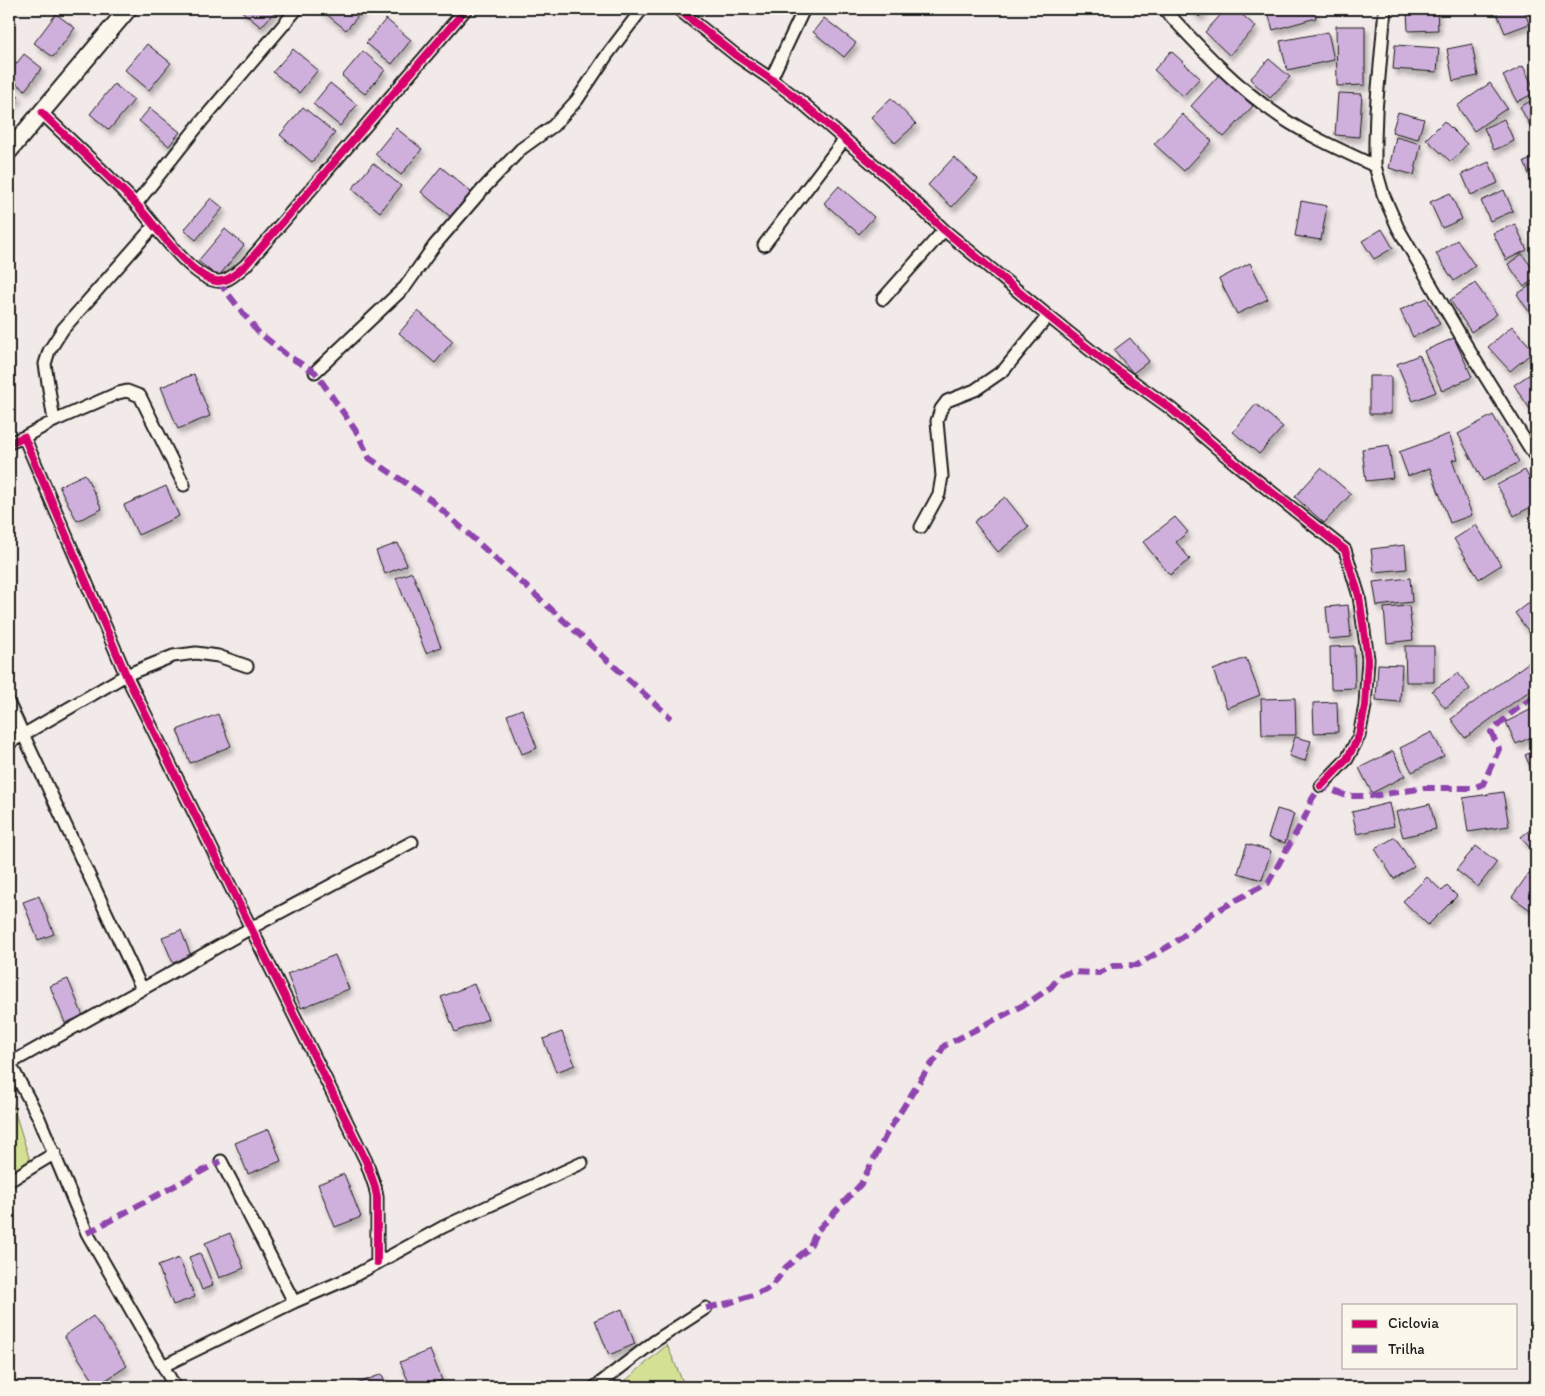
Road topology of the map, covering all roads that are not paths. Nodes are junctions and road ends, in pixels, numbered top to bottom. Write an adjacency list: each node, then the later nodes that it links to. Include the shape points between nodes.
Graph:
1 (128, 9): 10 (main road)
2 (297, 9): 14 (street)
3 (466, 9): 15 (street, via 276,232 230,278 218,282 204,277)
4 (642, 9): 20 (street, via 577,100 553,126 521,149 434,246 405,286)
5 (678, 9): 9 (street)
6 (804, 9): 9 (street)
7 (1164, 9): 13 (street, via 1247,93 1307,133)
8 (1385, 9): 13 (street)
9 (772, 79): 11 (street)
10 (42, 113): 12 (main road); 14 (street)
11 (844, 140): 16 (street); 17 (street)
12 (9, 151)
13 (1375, 166): 24 (street, via 1382,194 1398,228)
14 (136, 204): 15 (street)
15 (154, 226): 21 (street, via 63,329 49,351 45,364)
16 (944, 230): 18 (street); 19 (street)
17 (764, 245)
18 (883, 299)
19 (1048, 316): 26 (street, via 1004,370 975,390 947,401 941,409 937,421 942,476 939,494); 32 (street, via 1170,408 1345,550 1359,596 1368,659 1365,706 1359,736 1347,759)
20 (315, 372)
21 (54, 421): 22 (street); 25 (street, via 118,392 127,391 140,396)
22 (24, 437): 23 (street); 28 (street)
23 (9, 443)
24 (1536, 458)
25 (184, 485)
26 (921, 526)
27 (247, 666): 28 (street, via 218,656 196,653 173,656)
28 (126, 676): 30 (street); 34 (street)
29 (9, 704): 30 (street)
30 (24, 735): 31 (street); 35 (street)
31 (9, 743)
32 (1321, 786)
33 (412, 842): 34 (street)
34 (251, 928): 35 (street); 41 (street, via 372,1174 377,1197)
35 (142, 989): 36 (street)
36 (9, 1064): 37 (street, via 40,1118)
37 (55, 1153): 40 (street); 44 (street, via 87,1233)
38 (221, 1161): 42 (street)
39 (582, 1163): 41 (street, via 443,1226)
40 (9, 1181)
41 (377, 1262): 42 (street, via 352,1277)
42 (294, 1302): 44 (street)
43 (706, 1308): 46 (street, via 655,1341)
44 (163, 1366): 45 (street)
45 (175, 1387)
46 (595, 1387)

